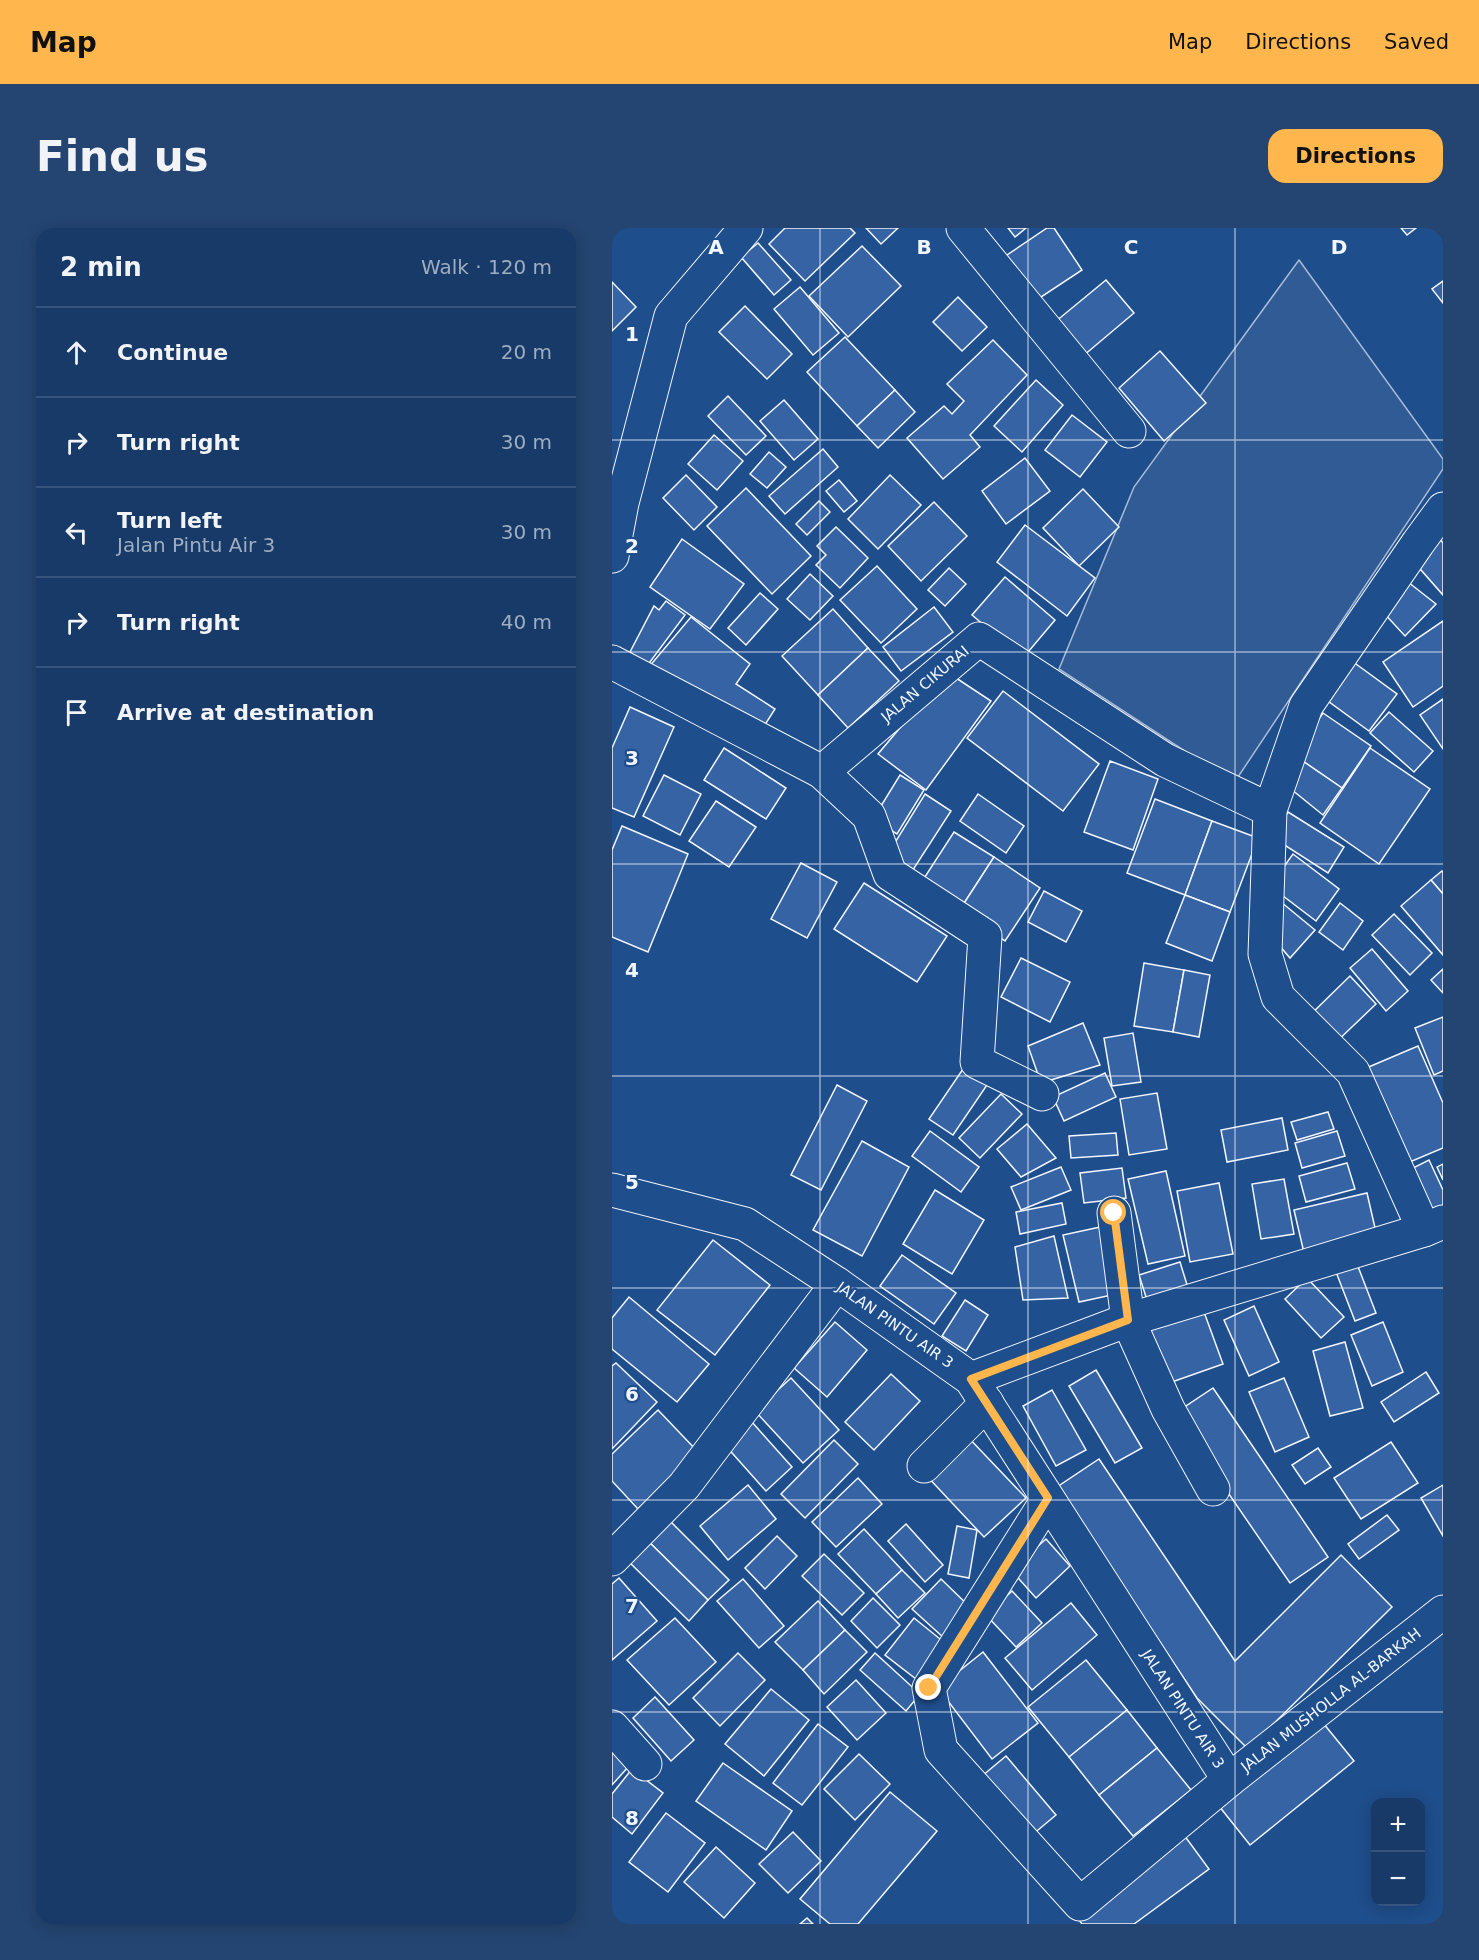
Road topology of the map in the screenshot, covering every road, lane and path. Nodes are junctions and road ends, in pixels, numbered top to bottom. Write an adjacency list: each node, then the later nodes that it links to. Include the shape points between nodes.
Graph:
1 (746, 228): 4 (street, via 671,316)
2 (963, 228): 3 (street)
3 (1129, 431)
4 (617, 502): 6 (street)
5 (1443, 509): 9 (street, via 1306,706)
6 (612, 556)
7 (612, 662): 8 (street)
8 (822, 772): 9 (street, JALAN CIKURAI, via 979,639 1165,760); 10 (street, via 869,816 890,873 985,936 977,1062)
9 (1270, 810): 13 (street, via 1265,954 1278,997 1353,1072)
10 (1042, 1094)
11 (612, 1190): 14 (street, JALAN PINTU AIR 3, via 745,1224)
12 (1114, 1213): 15 (street)
13 (1433, 1226): 15 (street)
14 (837, 1284): 16 (street, JALAN PINTU AIR 3); 20 (street, via 684,1485)
15 (1128, 1320): 16 (street); 18 (street, via 1168,1409)
16 (979, 1391): 17 (street); 19 (street, JALAN PINTU AIR 3)
17 (924, 1466)
18 (1214, 1489)
19 (1048, 1498): 24 (street, JALAN PINTU AIR 3); 24 (street, JALAN MUSHOLLA AL-BARKAH, via 929,1688 941,1750 1080,1904)
20 (612, 1559)
21 (1443, 1612): 24 (street, JALAN MUSHOLLA AL-BARKAH)
22 (612, 1726): 23 (street)
23 (645, 1764)
24 (1228, 1780)

